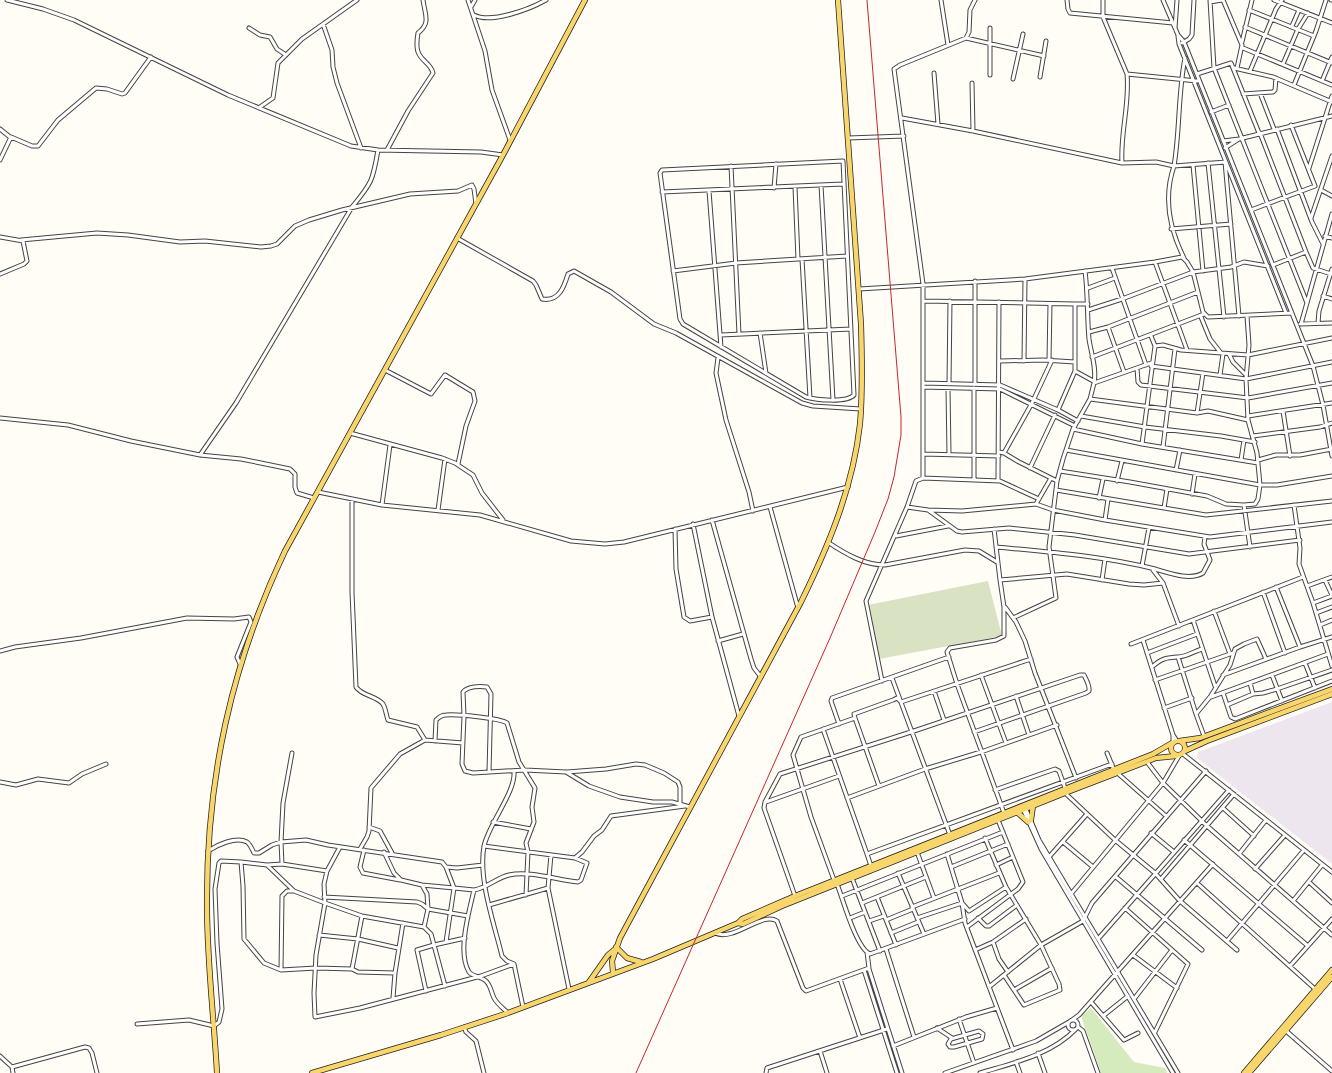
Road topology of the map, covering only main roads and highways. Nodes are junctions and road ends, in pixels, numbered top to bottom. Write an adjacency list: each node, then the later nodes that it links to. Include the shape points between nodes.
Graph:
1 (838, 0): 15 (main road, via 862,356 861,409 848,487 829,543 798,609 688,806)
2 (583, 1): 22 (main road, via 503,155 274,574 240,664 218,757 208,851 207,915)
3 (1332, 689): 5 (main road, via 1204,736)
4 (1332, 694): 6 (main road)
5 (1175, 742): 6 (main road, via 1184,744); 6 (main road, via 1171,751); 7 (main road)
6 (1181, 754): 7 (main road)
7 (1114, 769): 8 (main road)
8 (1065, 791): 9 (main road); 10 (main road)
9 (1033, 806): 10 (main road); 11 (main road, via 1029,821)
10 (1024, 807): 11 (main road); 12 (main road, via 950,834)
11 (1017, 812): 12 (main road)
12 (916, 851): 13 (main road); 13 (main road, via 871,866)
13 (836, 883): 14 (main road, via 795,896); 14 (main road, via 743,924)
14 (738, 923): 16 (main road)
15 (616, 948): 16 (main road, via 626,958); 18 (main road); 20 (main road)
16 (642, 962): 18 (main road)
17 (1332, 970): 21 (main road)
18 (613, 972): 20 (main road)
19 (1332, 977): 21 (main road)
20 (588, 982): 23 (main road, via 508,1013)
21 (1284, 1029): 24 (main road); 25 (main road)
22 (218, 1073)
23 (312, 1073)
24 (1244, 1073)
25 (1249, 1073)

